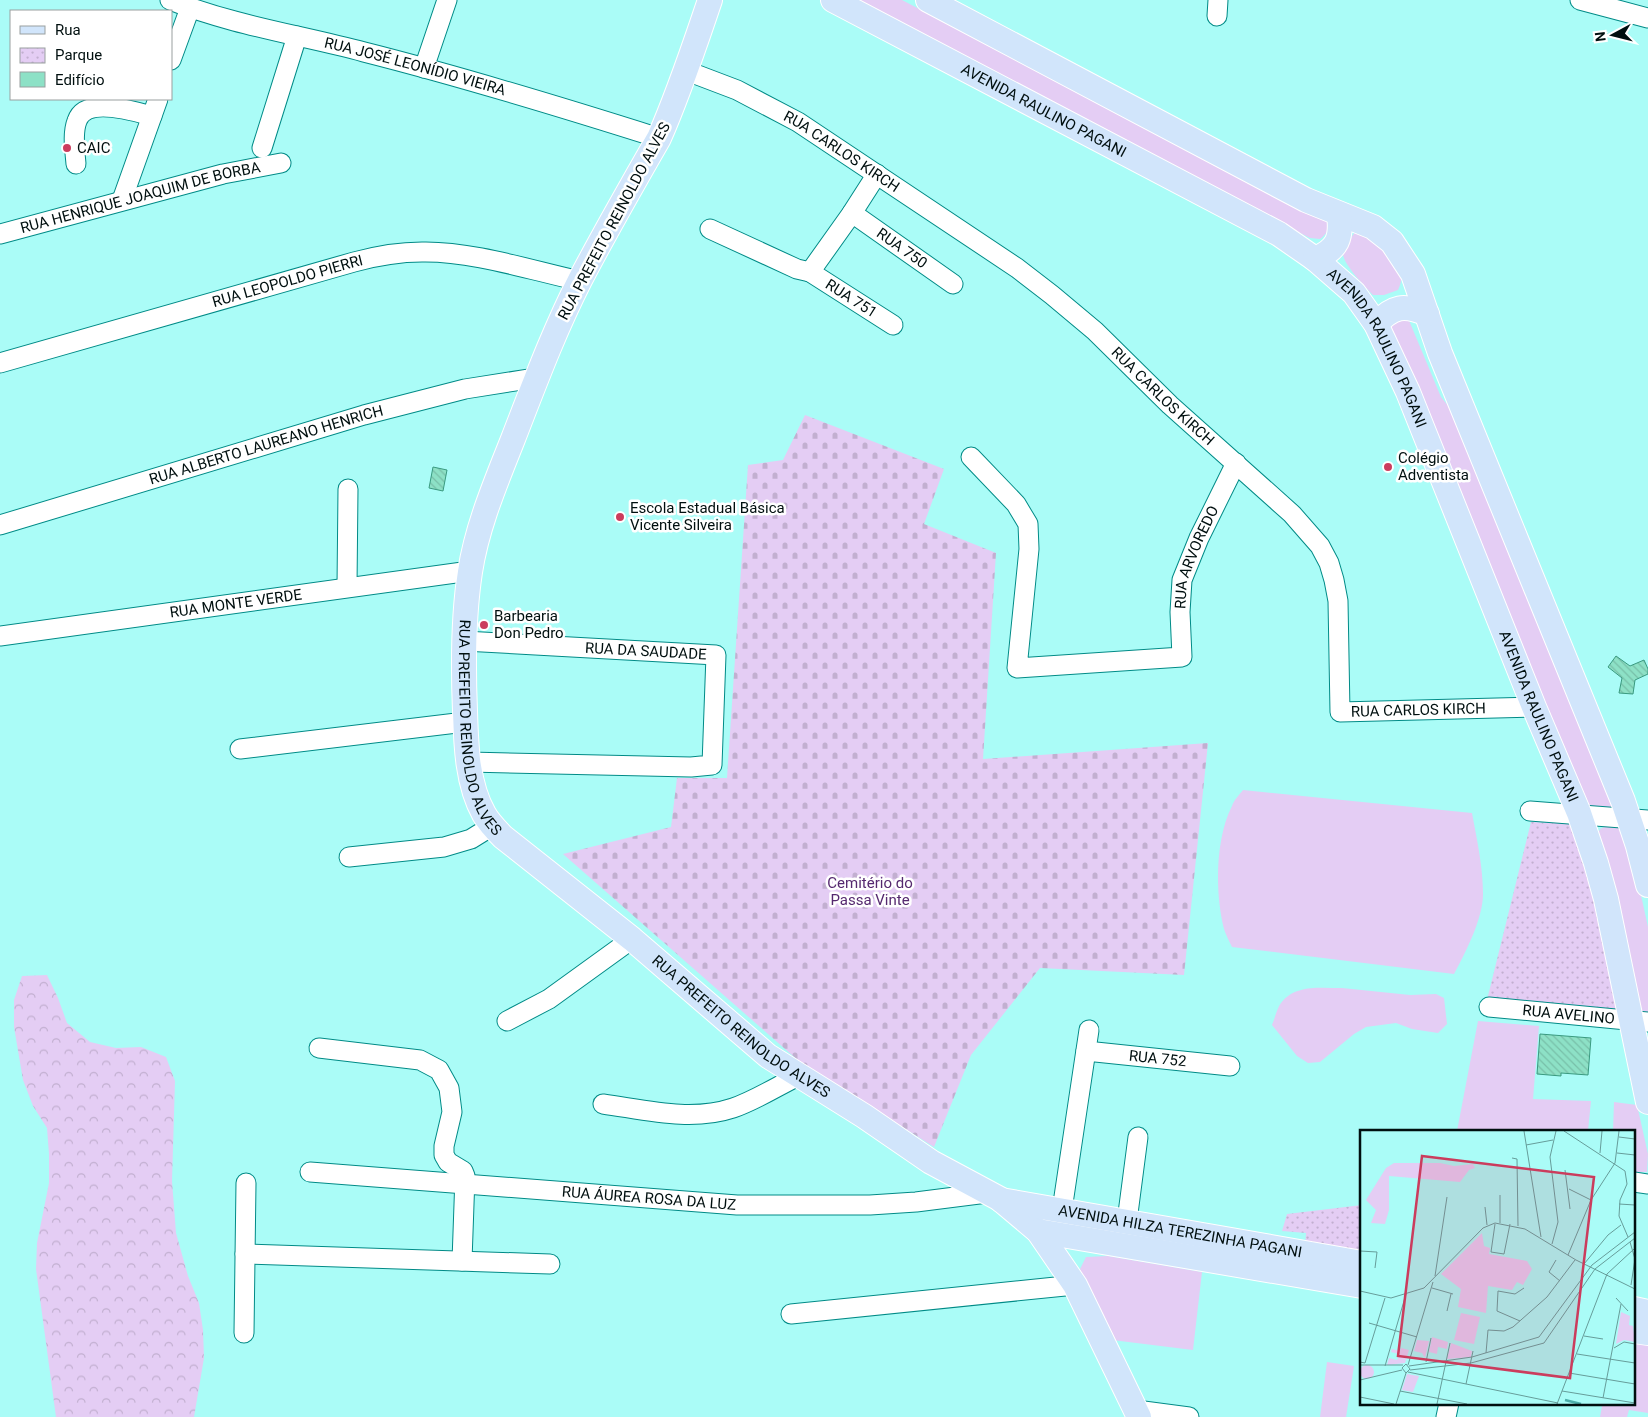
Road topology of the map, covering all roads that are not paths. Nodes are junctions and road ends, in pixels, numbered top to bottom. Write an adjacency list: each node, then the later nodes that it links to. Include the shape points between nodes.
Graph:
1 (170, 0): 8 (street, RUA JOSÉ LEONÍDIO VIEIRA)
2 (447, 0): 12 (street)
3 (710, 0): 13 (main road, RUA PREFEITO REINOLDO ALVES)
4 (833, 0): 25 (main road, AVENIDA RAULINO PAGANI, via 1279,234)
5 (928, 0): 22 (main road, via 1306,200)
6 (1580, 0): 7 (street)
7 (1612, 4): 9 (street)
8 (190, 8): 10 (street, RUA JOSÉ LEONÍDIO VIEIRA); 11 (street)
9 (1648, 18)
10 (297, 36): 12 (street, RUA JOSÉ LEONÍDIO VIEIRA); 16 (street)
11 (172, 57)
12 (424, 68): 15 (street, RUA JOSÉ LEONÍDIO VIEIRA)
13 (686, 71): 15 (main road, RUA PREFEITO REINOLDO ALVES); 19 (street, RUA CARLOS KIRCH, via 772,107)
14 (155, 107): 18 (street, via 133,111 97,107 85,110 77,120); 20 (street)
15 (659, 138): 27 (main road, RUA PREFEITO REINOLDO ALVES)
16 (262, 148)
17 (281, 163): 20 (street, RUA HENRIQUE JOAQUIM DE BORBA, via 228,172)
18 (76, 164)
19 (877, 174): 21 (street); 35 (street, RUA CARLOS KIRCH, via 1052,295)
20 (122, 200): 24 (street, RUA HENRIQUE JOAQUIM DE BORBA)
21 (852, 213): 26 (street); 28 (street, RUA 750)
22 (1339, 214): 25 (main road, via 1341,229 1337,243 1328,253); 29 (main road, via 1373,227 1392,242 1413,274)
23 (710, 229): 26 (street, RUA 751)
24 (0, 234)
25 (1315, 259): 30 (main road, AVENIDA RAULINO PAGANI, via 1354,293)
26 (810, 272): 31 (street, RUA 751)
27 (580, 281): 32 (street, RUA LEOPOLDO PIERRI, via 450,254 399,253 354,262); 33 (main road, RUA PREFEITO REINOLDO ALVES)
28 (953, 284)
29 (1426, 314): 30 (main road, via 1413,308 1399,308); 48 (main road)
30 (1376, 324): 42 (main road, AVENIDA RAULINO PAGANI, via 1408,392)
31 (894, 325)
32 (0, 363)
33 (535, 378): 37 (street, RUA ALBERTO LAUREANO HENRICH, via 464,389 364,415); 38 (main road, RUA PREFEITO REINOLDO ALVES, via 485,510)
34 (971, 457): 35 (street, RUA ARVOREDO, via 1016,504 1028,524 1029,550 1016,668 1182,657 1182,580)
35 (1236, 463): 42 (street, RUA CARLOS KIRCH, via 1292,514 1320,546 1329,563 1338,601 1340,712)
36 (348, 489): 39 (street)
37 (0, 525)
38 (470, 571): 39 (street, RUA MONTE VERDE); 41 (main road, RUA PREFEITO REINOLDO ALVES)
39 (347, 587): 40 (street, RUA MONTE VERDE)
40 (0, 636)
41 (464, 640): 43 (main road, RUA PREFEITO REINOLDO ALVES); 45 (street, RUA DA SAUDADE, via 716,655 712,765)
42 (1534, 707): 47 (main road, AVENIDA RAULINO PAGANI)
43 (465, 722): 44 (street); 45 (main road, RUA PREFEITO REINOLDO ALVES)
44 (240, 749)
45 (469, 762): 49 (main road, RUA PREFEITO REINOLDO ALVES, via 478,800)
46 (1530, 811): 47 (street)
47 (1579, 813): 48 (street); 55 (main road, AVENIDA RAULINO PAGANI)
48 (1638, 818): 51 (main road, via 1638,846)
49 (492, 826): 50 (street, via 471,839 444,847); 52 (main road, RUA PREFEITO REINOLDO ALVES)
50 (349, 857)
51 (1648, 885)
52 (632, 939): 54 (street, via 549,999); 60 (main road, RUA PREFEITO REINOLDO ALVES, via 768,1056)
53 (1489, 1007): 55 (street, RUA AVELINO)
54 (507, 1021)
55 (1639, 1021): 61 (main road, AVENIDA RAULINO PAGANI)
56 (1089, 1030): 58 (street)
57 (320, 1048): 66 (street, via 420,1060 439,1070 448,1088 452,1112 444,1155 448,1162 463,1171)
58 (1086, 1050): 59 (street, RUA 752); 68 (street)
59 (1230, 1066)
60 (798, 1076): 62 (street, via 733,1108 702,1115); 67 (main road, RUA PREFEITO REINOLDO ALVES, via 864,1116 930,1162)
61 (1648, 1102)
62 (604, 1104)
63 (1138, 1138): 69 (street)
64 (310, 1172): 66 (street, RUA ÁUREA ROSA DA LUZ)
65 (246, 1183): 71 (street)
66 (466, 1183): 67 (street, RUA ÁUREA ROSA DA LUZ, via 737,1205 870,1205); 72 (street)
67 (993, 1196): 68 (main road, AVENIDA HILZA TEREZINHA PAGANI); 70 (main road, RUA PREFEITO REINOLDO ALVES)
68 (1069, 1211): 69 (main road, AVENIDA HILZA TEREZINHA PAGANI); 70 (main road)
69 (1127, 1222): 73 (main road, AVENIDA HILZA TEREZINHA PAGANI)
70 (1038, 1231): 75 (main road); 76 (main road, AVENIDA HILZA TEREZINHA PAGANI)
71 (245, 1254): 72 (street); 78 (street)
72 (462, 1261): 74 (street)
73 (1360, 1263)
74 (550, 1264)
75 (1075, 1285): 77 (street); 80 (main road)
76 (1360, 1286)
77 (790, 1314)
78 (244, 1333)
79 (1449, 1404): 82 (street)
80 (1137, 1413): 81 (street)
81 (1189, 1417)
82 (1446, 1417)

